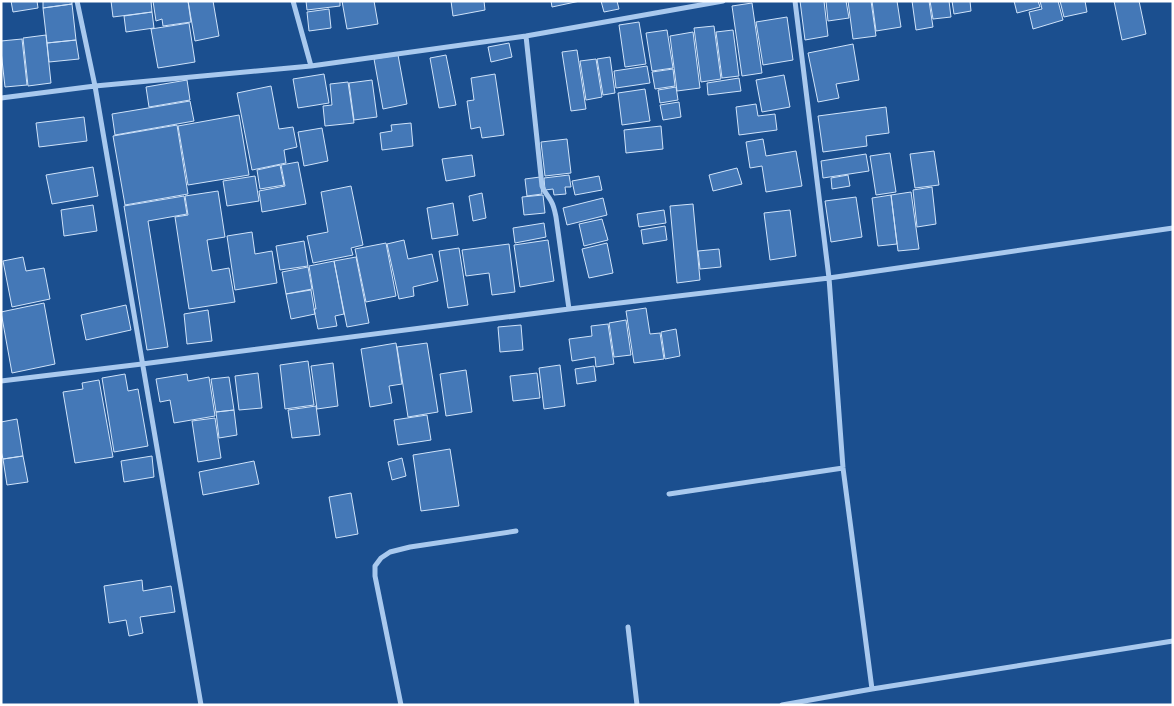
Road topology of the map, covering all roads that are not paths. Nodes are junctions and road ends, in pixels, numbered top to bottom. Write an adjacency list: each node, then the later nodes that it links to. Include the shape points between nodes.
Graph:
1 (77, 1): 7 (street)
2 (294, 1): 6 (street)
3 (723, 1): 5 (street)
4 (795, 1): 10 (street)
5 (526, 36): 6 (street); 11 (street, via 542,186 554,206)
6 (311, 66): 7 (street)
7 (95, 86): 8 (street); 12 (street)
8 (1, 98)
9 (1173, 228): 10 (street)
10 (829, 278): 11 (street); 14 (street)
11 (569, 309): 12 (street)
12 (142, 364): 13 (street); 20 (street)
13 (1, 381)
14 (843, 468): 15 (street); 19 (street)
15 (669, 494)
16 (516, 531): 21 (street, via 410,546 381,558 375,576)
17 (628, 627): 22 (street)
18 (1173, 641): 19 (street)
19 (872, 689): 23 (street)
20 (201, 705)
21 (401, 705)
22 (637, 705)
23 (782, 705)

